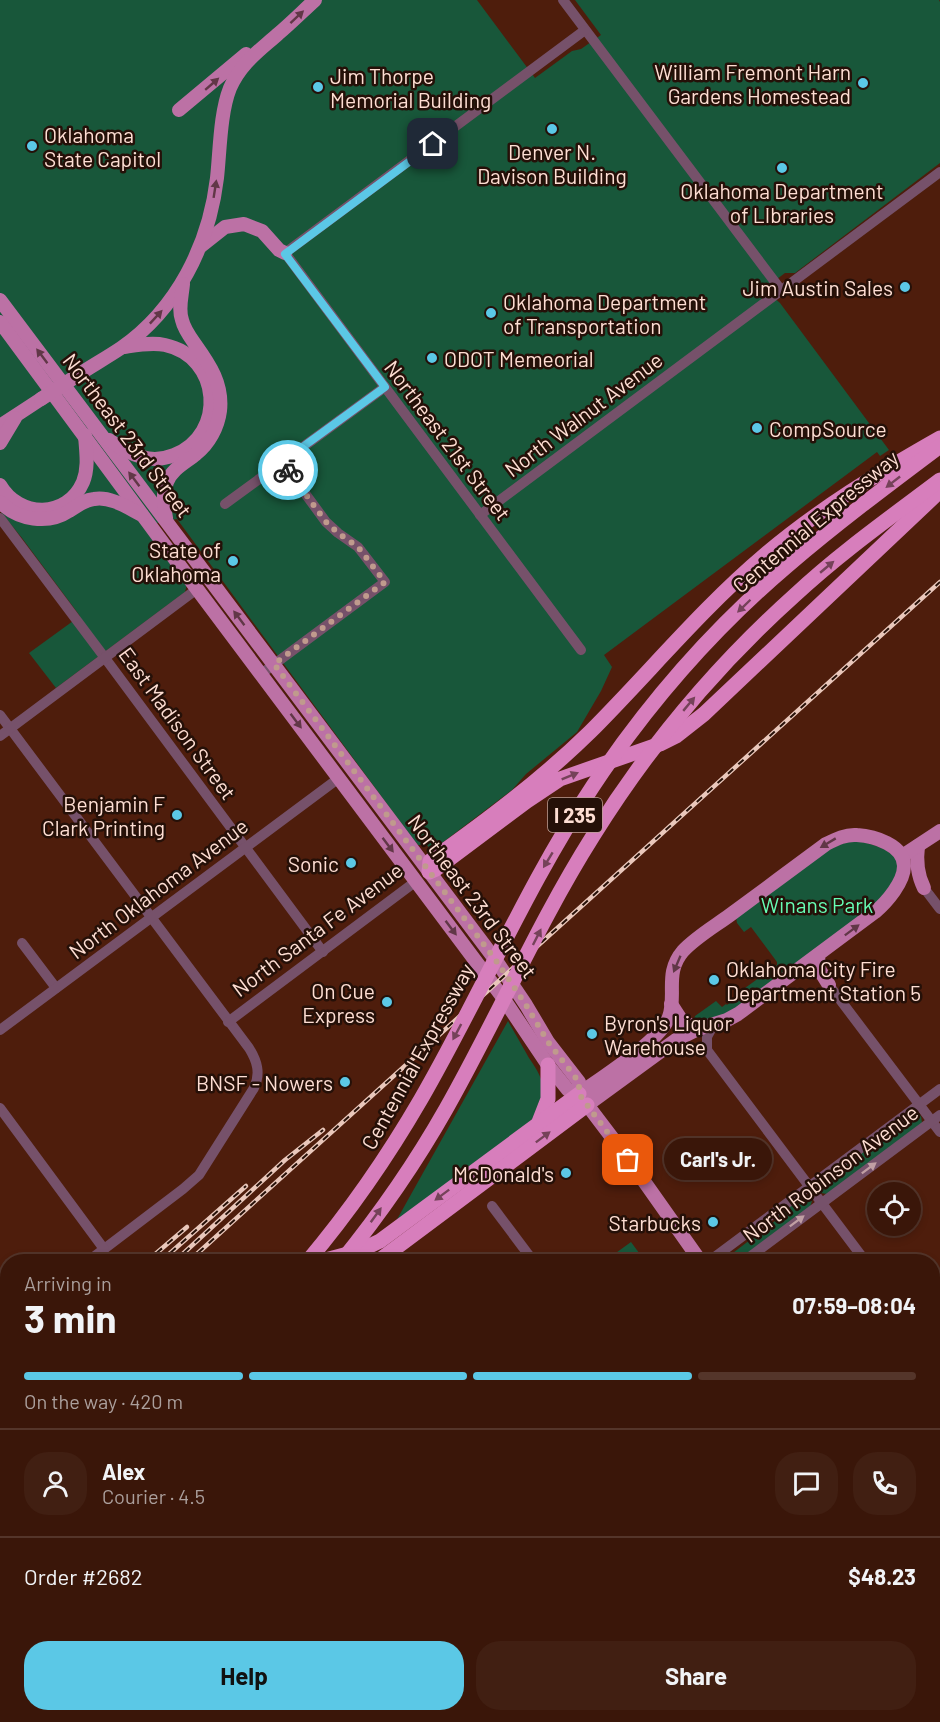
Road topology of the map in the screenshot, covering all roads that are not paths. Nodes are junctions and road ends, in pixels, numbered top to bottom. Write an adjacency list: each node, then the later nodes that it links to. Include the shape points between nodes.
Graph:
1 (315, 0): 4 (main road, one-way to 1)
2 (563, 0): 3 (street)
3 (585, 30): 8 (street); 10 (street)
4 (278, 34): 5 (main road, one-way to 4, via 243,56); 7 (main road, one-way to 4, via 212,210 231,87 246,61)
5 (179, 110)
6 (940, 171): 10 (street, North Walnut Avenue)
7 (201, 246): 8 (main road, via 225,227 244,224 262,231); 9 (main road)
8 (285, 254): 14 (street, Northeast 21st Street)
9 (184, 280): 13 (main road, one-way to 9, via 158,314); 31 (main road, via 182,322 213,371 220,410 205,445 177,468 168,481 164,494)
10 (781, 290): 28 (street, North Walnut Avenue)
11 (0, 300): 18 (main road, Northeast 23rd Street, one-way to 11)
12 (0, 321): 17 (main road, Northeast 23rd Street)
13 (122, 348): 15 (main road, bridge); 18 (main road, via 156,344 183,352 207,379 211,409 197,440 169,457 143,458)
14 (385, 387): 22 (street); 28 (street, Northeast 21st Street)
15 (16, 416): 16 (main road); 20 (main road)
16 (0, 426)
17 (85, 435): 24 (main road, via 84,480 65,503 47,509 28,508 10,498); 29 (main road, Northeast 23rd Street)
18 (103, 437): 31 (main road, Northeast 23rd Street, one-way to 18)
19 (940, 438): 45 (highway, via 825,509 767,552 580,741 533,783 430,861)
20 (0, 443)
21 (940, 447): 73 (highway, Centennial Expressway / I 235, one-way to 73, bridge, via 825,534 744,605 675,679 620,748 540,873 421,1099 362,1192)
22 (282, 462): 27 (street); 35 (street, via 326,522 358,547 385,582)
23 (940, 480): 74 (highway, Centennial Expressway / I 235, one-way to 23, bridge, via 415,1160 575,865 619,795 665,733 738,650 796,593)
24 (0, 485)
25 (940, 491): 45 (highway, one-way to 25, bridge, via 560,780 676,736)
26 (0, 502): 29 (main road, via 20,515 42,519 95,498)
27 (225, 504)
28 (480, 515): 33 (street, Northeast 21st Street)
29 (144, 516): 32 (main road, Northeast 23rd Street)
30 (0, 518): 34 (street, East Madison Street)
31 (166, 520): 35 (main road, Northeast 23rd Street, one-way to 31)
32 (197, 589): 34 (street); 36 (main road, Northeast 23rd Street)
33 (581, 650)
34 (105, 658): 38 (street); 43 (street, East Madison Street)
35 (274, 664): 36 (street); 45 (main road, Northeast 23rd Street)
36 (261, 674): 40 (main road, Northeast 23rd Street, one-way to 40)
37 (0, 715): 38 (street)
38 (10, 729): 39 (street); 49 (street)
39 (0, 736)
40 (339, 778): 43 (street, North Oklahoma Avenue); 46 (main road, Northeast 23rd Street, one-way to 46)
41 (940, 831): 42 (main road)
42 (918, 846): 44 (main road); 47 (main road, via 916,858)
43 (245, 848): 49 (street, North Oklahoma Avenue); 51 (street, East Madison Street)
44 (902, 856): 52 (main road, one-way to 44, via 886,903 903,875); 55 (main road, one-way to 55, via 884,841 856,834 826,844 690,944 674,968)
45 (429, 872): 46 (main road, North Santa Fe Avenue); 62 (main road, Northeast 23rd Street, via 579,1082)
46 (415, 882): 51 (street, North Santa Fe Avenue); 60 (main road, Northeast 23rd Street, one-way to 60, via 501,995)
47 (924, 888): 48 (street)
48 (940, 909)
49 (151, 917): 54 (street, North Oklahoma Avenue); 56 (street)
50 (22, 943): 54 (street)
51 (323, 952): 56 (street, North Santa Fe Avenue)
52 (818, 955): 53 (main road, via 819,969); 57 (main road, via 738,1014)
53 (829, 985): 63 (street)
54 (56, 988): 59 (street, North Oklahoma Avenue)
55 (671, 1004): 58 (main road, via 682,1021); 62 (main road, via 664,1027 655,1037)
56 (228, 1022): 71 (street, North Santa Fe Avenue, via 256,1060 258,1076 254,1088 199,1175)
57 (714, 1024): 58 (main road); 68 (street, via 707,1037 707,1050)
58 (698, 1029): 62 (main road)
59 (0, 1030)
60 (548, 1065): 62 (main road, Northeast 23rd Street, via 568,1090); 66 (highway, via 548,1099)
61 (940, 1089): 63 (street, North Robinson Avenue)
62 (583, 1100): 66 (highway); 76 (highway, one-way to 62); 78 (main road)
63 (919, 1104): 65 (street); 68 (street, North Robinson Avenue)
64 (0, 1108): 71 (street)
65 (936, 1119): 67 (street); 69 (street, North Robinson Avenue, one-way to 65)
66 (539, 1122): 75 (highway, one-way to 75, via 380,1241)
67 (940, 1132)
68 (809, 1186): 69 (street); 79 (street, North Robinson Avenue)
69 (822, 1203): 80 (street, North Robinson Avenue, one-way to 69); 81 (street)
70 (492, 1206): 77 (street)
71 (104, 1248): 72 (street, North Santa Fe Avenue)
72 (97, 1254)
73 (314, 1254)
74 (347, 1254)
75 (347, 1254)
76 (387, 1254)
77 (528, 1254)
78 (695, 1254)
79 (719, 1254)
80 (754, 1254)
81 (860, 1254)

